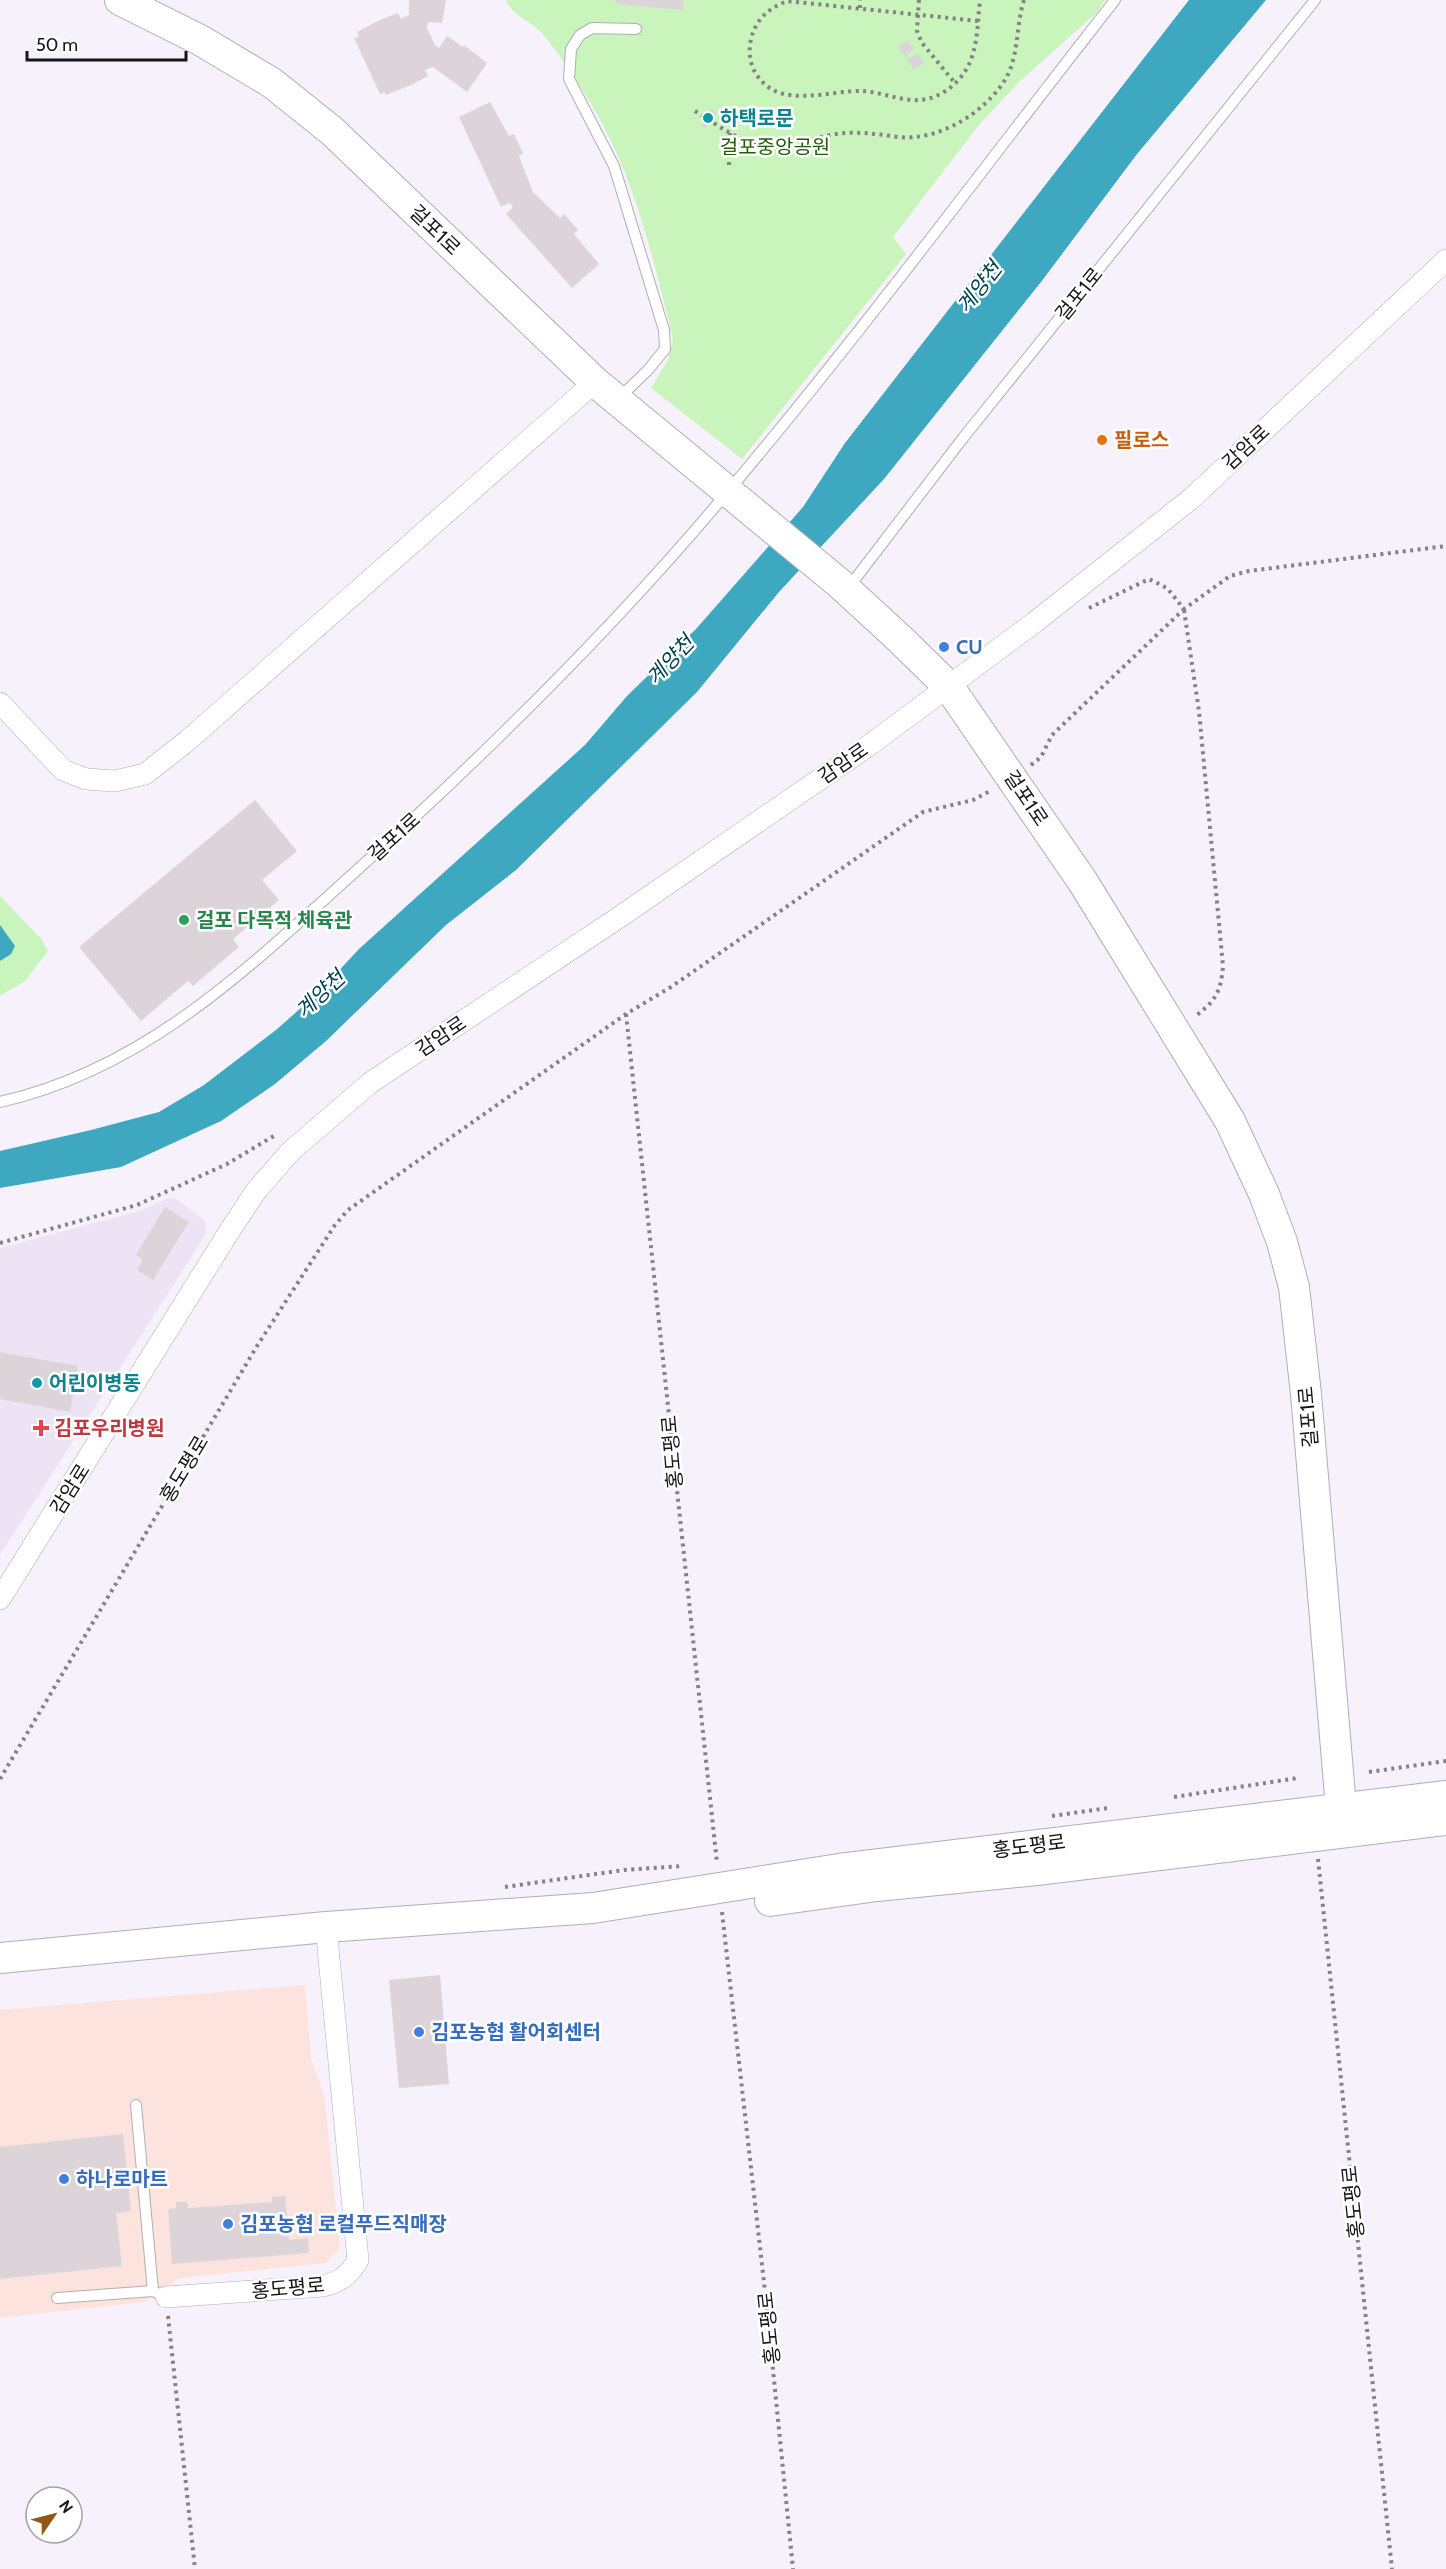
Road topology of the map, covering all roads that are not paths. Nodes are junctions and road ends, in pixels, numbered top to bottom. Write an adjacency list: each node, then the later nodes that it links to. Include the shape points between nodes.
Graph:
1 (120, 0): 6 (street, 걸포1로, via 200,40 281,90 332,131)
2 (1115, 0): 7 (lane, via 840,354)
3 (1315, 0): 8 (lane, 걸포1로)
4 (636, 29): 6 (lane, via 592,28 580,35 568,63 569,79 614,166 664,330 665,349 648,370)
5 (1446, 260): 9 (street, 감암로, via 1192,498)
6 (606, 391): 7 (street, 걸포1로); 10 (street, via 145,774 115,781 86,779 63,770)
7 (735, 497): 8 (street, 걸포1로); 11 (lane, 걸포1로, via 579,659 430,805 202,1005 102,1068 38,1094)
8 (843, 586): 9 (street, 걸포1로)
9 (949, 687): 12 (street, 감암로, via 621,916 370,1083 291,1151 250,1200); 15 (street, 걸포1로, via 1083,882 1176,1030 1230,1121 1282,1242 1294,1287 1307,1406)
10 (0, 703)
11 (0, 1102)
12 (0, 1599)
13 (1446, 1796): 15 (street, 홍도평로)
14 (1446, 1820): 15 (street, 홍도평로)
15 (1333, 1824): 16 (street, 홍도평로, via 1037,1870 877,1886 719,1878 599,1925)
16 (326, 1937): 17 (street, 홍도평로); 18 (street, 홍도평로); 20 (street, 홍도평로, via 358,2259 338,2283 323,2286)
17 (0, 1959)
18 (0, 1976)
19 (136, 2105): 20 (lane)
20 (160, 2294): 21 (lane)
21 (57, 2298)

